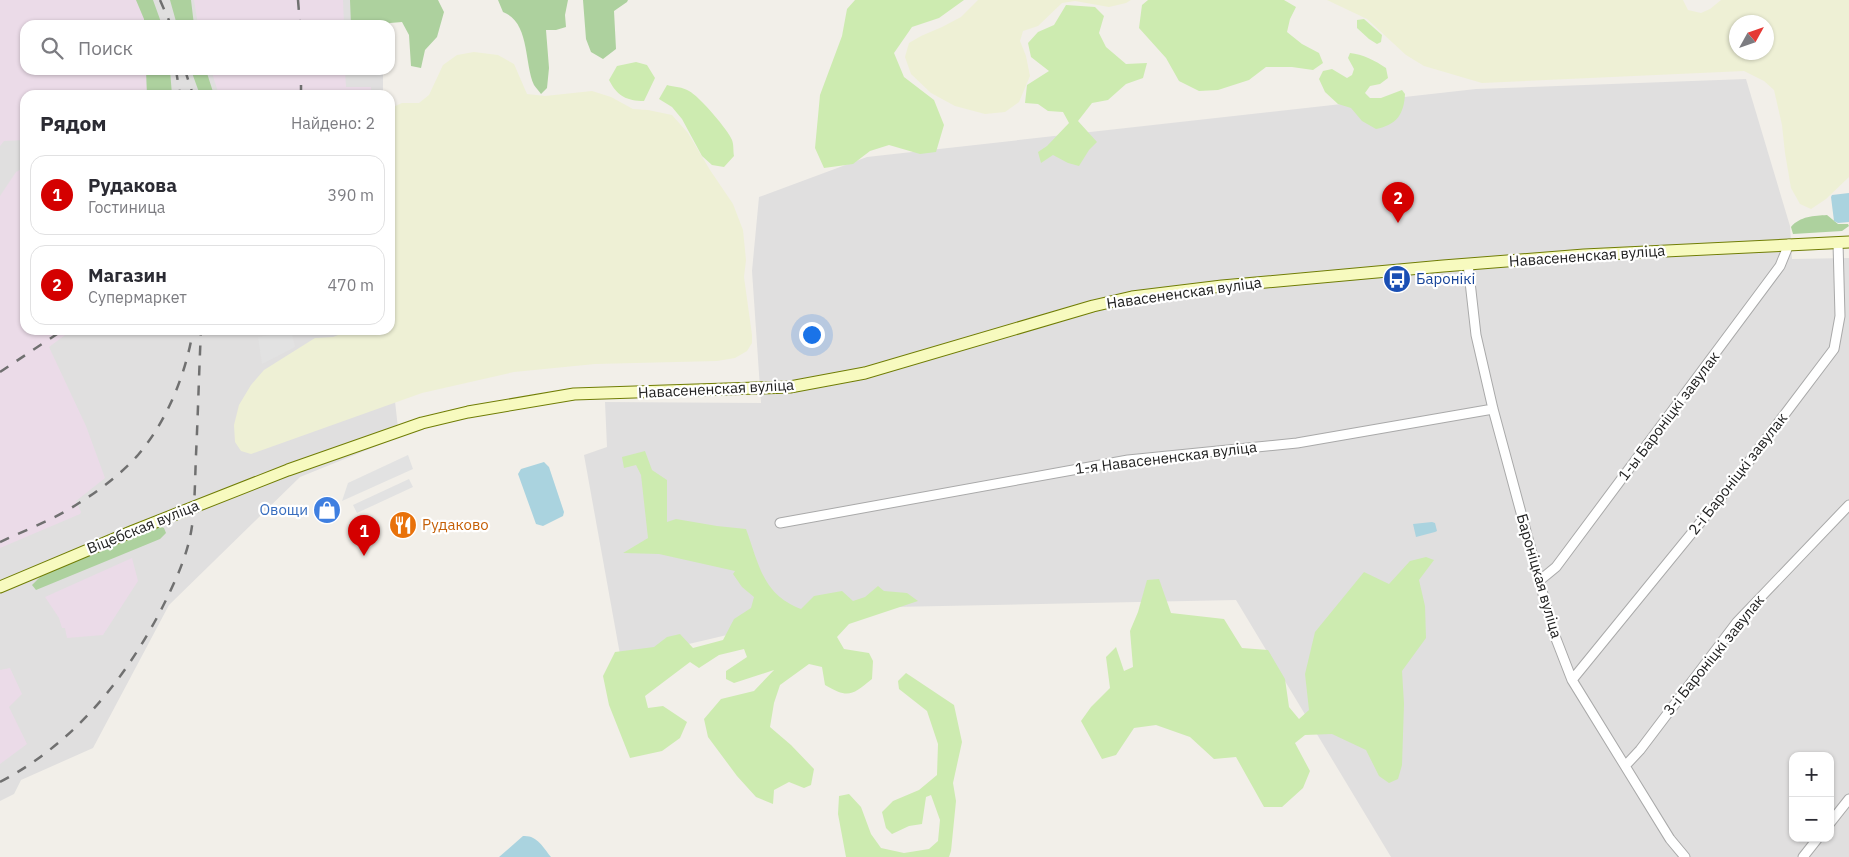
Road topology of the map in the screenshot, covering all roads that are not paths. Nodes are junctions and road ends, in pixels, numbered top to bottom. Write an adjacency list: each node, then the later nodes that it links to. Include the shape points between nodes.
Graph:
1 (1843, 243): 2 (main road, Навасененская вуліца); 4 (street, 2-і Бароніцкі завулак)
2 (1789, 244): 3 (main road, Навасененская вуліца); 10 (street, 1-ы Бароніцкі завулак, via 1775,274 1556,567)
3 (1468, 264): 6 (street, Бароніцкая вуліца, via 1476,335); 7 (main road, Навасененская вуліца, via 1132,297 865,373 790,387 574,394 468,412 422,423)
4 (1839, 282): 5 (street); 12 (street, 2-і Бароніцкі завулак, via 1840,316 1834,349 1735,480)
5 (1849, 284)
6 (1493, 409): 9 (street, 1-я Навасененская вуліца, via 1297,443 1128,460); 10 (street, Бароніцкая вуліца)
7 (288, 470): 11 (main road, Віцебская вуліца)
8 (1849, 505): 13 (street, 3-і Бароніцкі завулак, via 1738,622)
9 (780, 523)
10 (1539, 580): 12 (street, Бароніцкая вуліца, via 1553,631)
11 (0, 587)
12 (1572, 680): 13 (street, Бароніцкая вуліца)
13 (1625, 766): 17 (street, Бароніцкая вуліца, via 1670,839)
14 (1849, 799): 15 (street)
15 (1834, 817)
16 (1815, 842): 18 (street)
17 (1685, 857)
18 (1803, 857)

